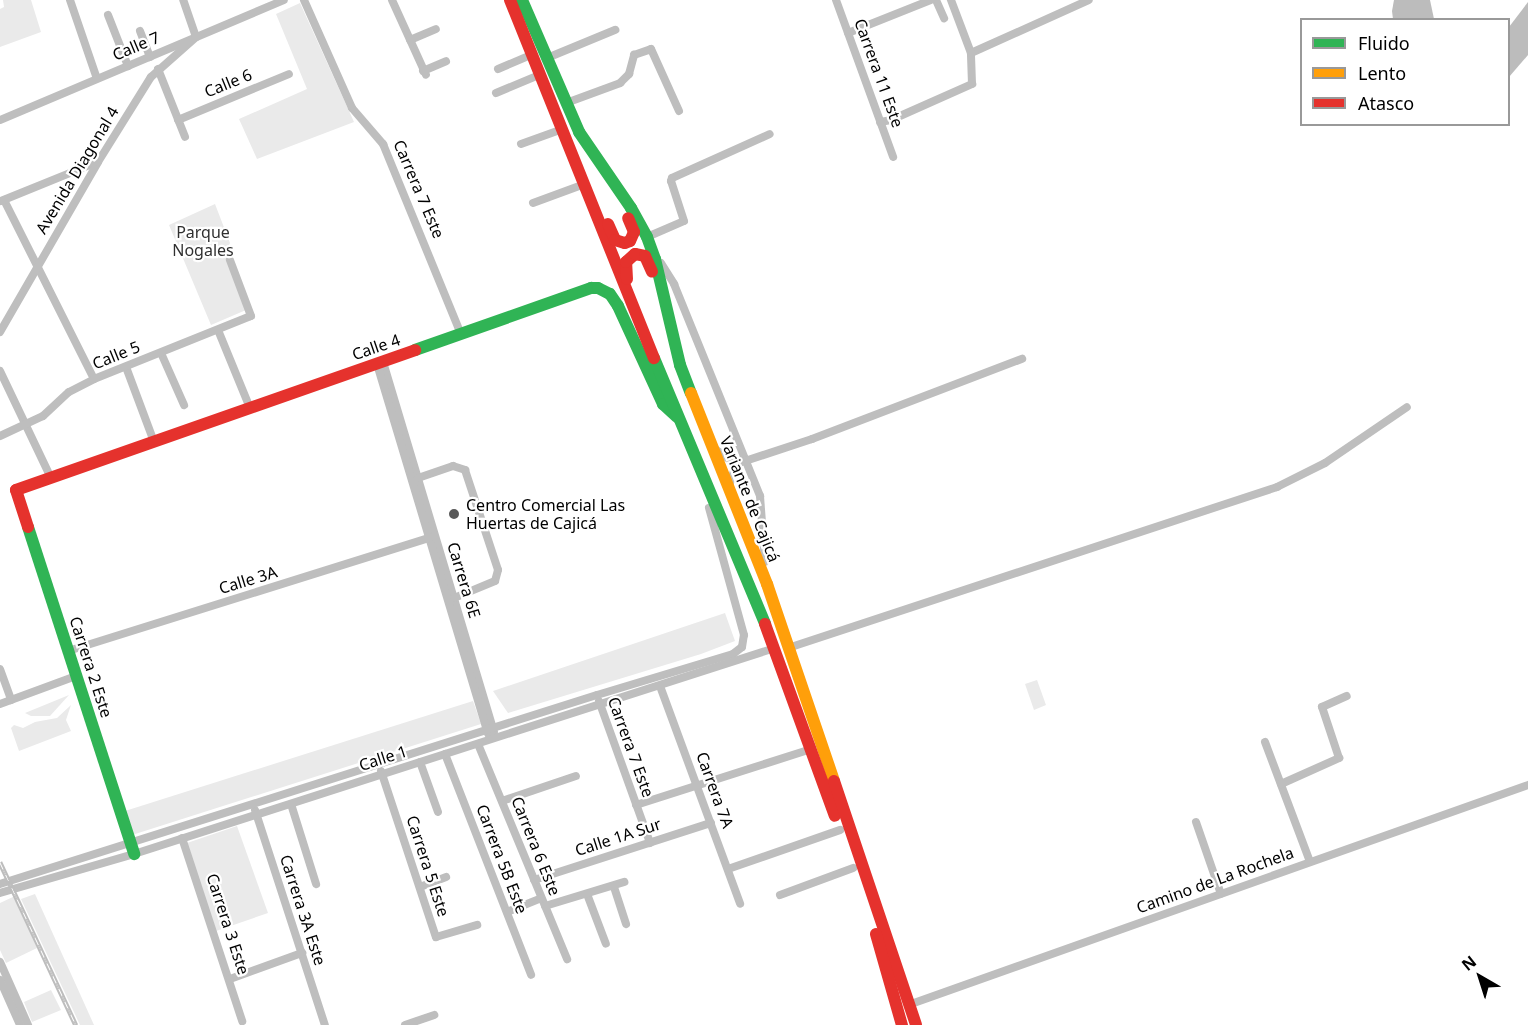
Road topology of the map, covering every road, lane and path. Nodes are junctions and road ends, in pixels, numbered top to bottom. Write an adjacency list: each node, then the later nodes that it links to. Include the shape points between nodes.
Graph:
1 (70, 0): 32 (street)
2 (183, 0): 19 (street)
3 (284, 0): 19 (street, Calle 7)
4 (304, 0): 58 (street, Carrera 7 Este, via 352,108 383,144)
5 (392, 0): 20 (street)
6 (510, 0): 22 (main road, Variante de Cajicá)
7 (522, 0): 24 (main road, Variante de Cajicá)
8 (836, 0): 18 (street, Carrera 11 Este)
9 (931, 0): 18 (street)
10 (936, 0): 14 (street)
11 (951, 0): 21 (street)
12 (1089, 0): 21 (street)
13 (108, 15): 26 (street)
14 (944, 18)
15 (436, 29): 20 (street)
16 (615, 30): 24 (street)
17 (140, 31): 23 (street)
18 (848, 33): 38 (street, Carrera 11 Este)
19 (196, 37): 23 (street, Calle 7); 27 (street, Avenida Diagonal 4)
20 (410, 40): 25 (street, via 424,73)
21 (971, 53): 38 (street, via 972,84)
22 (531, 55): 28 (street); 30 (main road, Variante de Cajicá)
23 (148, 58): 26 (street, Calle 7); 31 (street, via 152,64)
24 (547, 58): 34 (main road, Variante de Cajicá)
25 (446, 61)
26 (128, 66): 32 (street, Calle 7)
27 (158, 69): 31 (street, Avenida Diagonal 4); 37 (street)
28 (498, 69)
29 (289, 74): 37 (street, Calle 6)
30 (539, 75): 33 (street); 39 (main road, Variante de Cajicá)
31 (151, 77): 44 (street, Avenida Diagonal 4)
32 (97, 79): 36 (street, Calle 7)
33 (496, 93)
34 (566, 103): 35 (street, via 620,83 629,74 634,55 651,49); 45 (main road, Variante de Cajicá, via 579,132)
35 (679, 111)
36 (0, 120)
37 (178, 120): 41 (street)
38 (880, 122): 43 (street, Carrera 11 Este)
39 (563, 129): 42 (street); 46 (main road, Variante de Cajicá)
40 (771, 134): 50 (street, via 672,178 684,221)
41 (185, 137)
42 (521, 144)
43 (893, 157)
44 (98, 162): 48 (street); 53 (street, Avenida Diagonal 4)
45 (613, 182): 47 (main road, via 615,197 634,228 630,241 615,240 601,206); 50 (main road, Variante de Cajicá)
46 (585, 184): 47 (main road, Variante de Cajicá); 49 (street)
47 (590, 197): 55 (main road, Variante de Cajicá)
48 (2, 201): 53 (street)
49 (533, 203)
50 (647, 237): 51 (main road, Variante de Cajicá)
51 (655, 259): 54 (main road, Variante de Cajicá); 73 (street, via 674,284)
52 (230, 260): 56 (street, Calle 5, via 251,316)
53 (37, 266): 57 (street, Avenida Diagonal 4); 64 (street)
54 (662, 295): 55 (main road, via 647,259 635,254 626,262); 72 (main road, Variante de Cajicá, via 680,365)
55 (632, 304): 68 (main road, Variante de Cajicá)
56 (218, 330): 59 (street, Calle 5); 67 (street)
57 (0, 332)
58 (461, 334): 61 (main road, Calle 4); 68 (main road, Calle 4, via 598,288 610,294 618,306 663,404)
59 (161, 352): 62 (street, Calle 5); 65 (street)
60 (1022, 359): 73 (street)
61 (380, 363): 67 (main road, Calle 4); 75 (street, Carrera 6E); 80 (street, Carrera 6E)
62 (126, 367): 64 (street, Calle 5); 71 (street)
63 (0, 371): 69 (street)
64 (94, 379): 69 (street, Calle 5, via 69,392)
65 (183, 405)
66 (1407, 406): 84 (street, via 1325,463 1277,487)
67 (250, 408): 71 (main road, Calle 4)
68 (680, 419): 77 (main road, Variante de Cajicá)
69 (27, 424): 70 (street, Calle 5); 76 (street)
70 (0, 436)
71 (154, 442): 76 (main road, Calle 4)
72 (711, 447): 74 (street); 79 (main road, Variante de Cajicá)
73 (747, 460): 74 (street); 81 (street, via 760,496)
74 (736, 464): 79 (street)
75 (418, 477): 80 (street, Carrera 6E); 82 (street, via 453,466 465,470 498,570 495,581)
76 (51, 478): 78 (main road, Calle 4)
77 (703, 478): 83 (main road, Variante de Cajicá); 89 (street, Calle 1, via 744,636 742,647 734,654)
78 (16, 490): 85 (main road, Carrera 2 Este)
79 (728, 490): 81 (main road, Variante de Cajicá)
80 (432, 537): 82 (street, Carrera 6E); 85 (street, Calle 3A); 94 (street, Carrera 6E)
81 (766, 584): 84 (main road, Variante de Cajicá)
82 (454, 598): 94 (street, Carrera 6E)
83 (775, 648): 88 (street, Calle 1); 98 (main road, Variante de Cajicá)
84 (788, 648): 145 (main road, Variante de Cajicá)
85 (68, 651): 87 (main road, Carrera 2 Este)
86 (0, 669): 91 (street)
87 (76, 676): 91 (street); 118 (main road, Carrera 2 Este)
88 (660, 686): 93 (street, Calle 1); 106 (street, Carrera 7A)
89 (597, 695): 93 (street, Carrera 7 Este); 94 (street, Calle 1)
90 (1347, 696): 104 (street, via 1322,707 1338,758)
91 (11, 700): 92 (street)
92 (0, 704)
93 (600, 705): 95 (street, Calle 1); 110 (street, Carrera 7 Este)
94 (489, 729): 95 (street, Carrera 6E); 101 (street, Calle 1)
95 (492, 739): 97 (street, Calle 1)
96 (1265, 742): 104 (street)
97 (478, 744): 99 (street, Calle 1); 107 (street, Carrera 6 Este)
98 (811, 749): 106 (street); 115 (main road, Variante de Cajicá)
99 (445, 754): 100 (street, Calle 1); 135 (street, Carrera 5B Este)
100 (420, 762): 102 (street, Calle 1); 111 (street)
101 (379, 765): 102 (street, Carrera 5 Este); 108 (street, Calle 1)
102 (382, 775): 109 (street, Calle 1); 127 (street, Carrera 5 Este)
103 (576, 776): 107 (street)
104 (1281, 784): 119 (street)
105 (1528, 784): 119 (street, Camino de La Rochela)
106 (697, 786): 110 (street); 114 (street, Carrera 7A)
107 (502, 801): 123 (street, Carrera 6 Este)
108 (253, 804): 112 (street, Carrera 3A Este); 118 (street, Calle 1)
109 (291, 804): 112 (street, Calle 1); 126 (street)
110 (636, 805): 117 (street, Carrera 7 Este)
111 (438, 812)
112 (256, 815): 116 (street, Calle 1); 139 (street, Carrera 3A Este)
113 (1196, 822): 131 (street)
114 (711, 824): 117 (street, Calle 1A Sur); 121 (street, Carrera 7A)
115 (840, 830): 120 (main road, Variante de Cajicá); 121 (street)
116 (182, 838): 118 (street, Calle 1); 143 (street, Carrera 3 Este)
117 (650, 843): 123 (street, Calle 1A Sur)
118 (133, 848): 125 (street, Calle 1); 129 (street, Calle 1)
119 (1310, 862): 131 (street, Camino de La Rochela)
120 (854, 868): 132 (street); 152 (main road, Variante de Cajicá)
121 (728, 869): 134 (street, Carrera 7A)
122 (446, 878): 127 (street)
123 (534, 880): 133 (street, Carrera 6 Este)
124 (624, 882): 128 (street)
125 (0, 884)
126 (316, 884)
127 (420, 887): 137 (street, Carrera 5 Este, via 436,937)
128 (614, 887): 130 (street); 136 (street)
129 (0, 893)
130 (587, 894): 133 (street); 138 (street)
131 (1221, 894): 145 (street, Camino de La Rochela)
132 (780, 895)
133 (543, 902): 135 (street); 140 (street, Carrera 6 Este)
134 (741, 904)
135 (507, 912): 142 (street, Carrera 5B Este)
136 (626, 924)
137 (477, 925)
138 (606, 944)
139 (302, 952): 143 (street); 150 (street, Carrera 3A Este)
140 (567, 959)
141 (0, 962): 149 (street)
142 (531, 975)
143 (230, 979): 147 (street, Carrera 3 Este)
144 (0, 980): 148 (street)
145 (911, 1004): 153 (main road, Variante de Cajicá)
146 (434, 1014): 151 (street)
147 (242, 1021)
148 (20, 1025)
149 (28, 1025)
150 (325, 1025)
151 (405, 1025)
152 (902, 1025)
153 (916, 1025)

